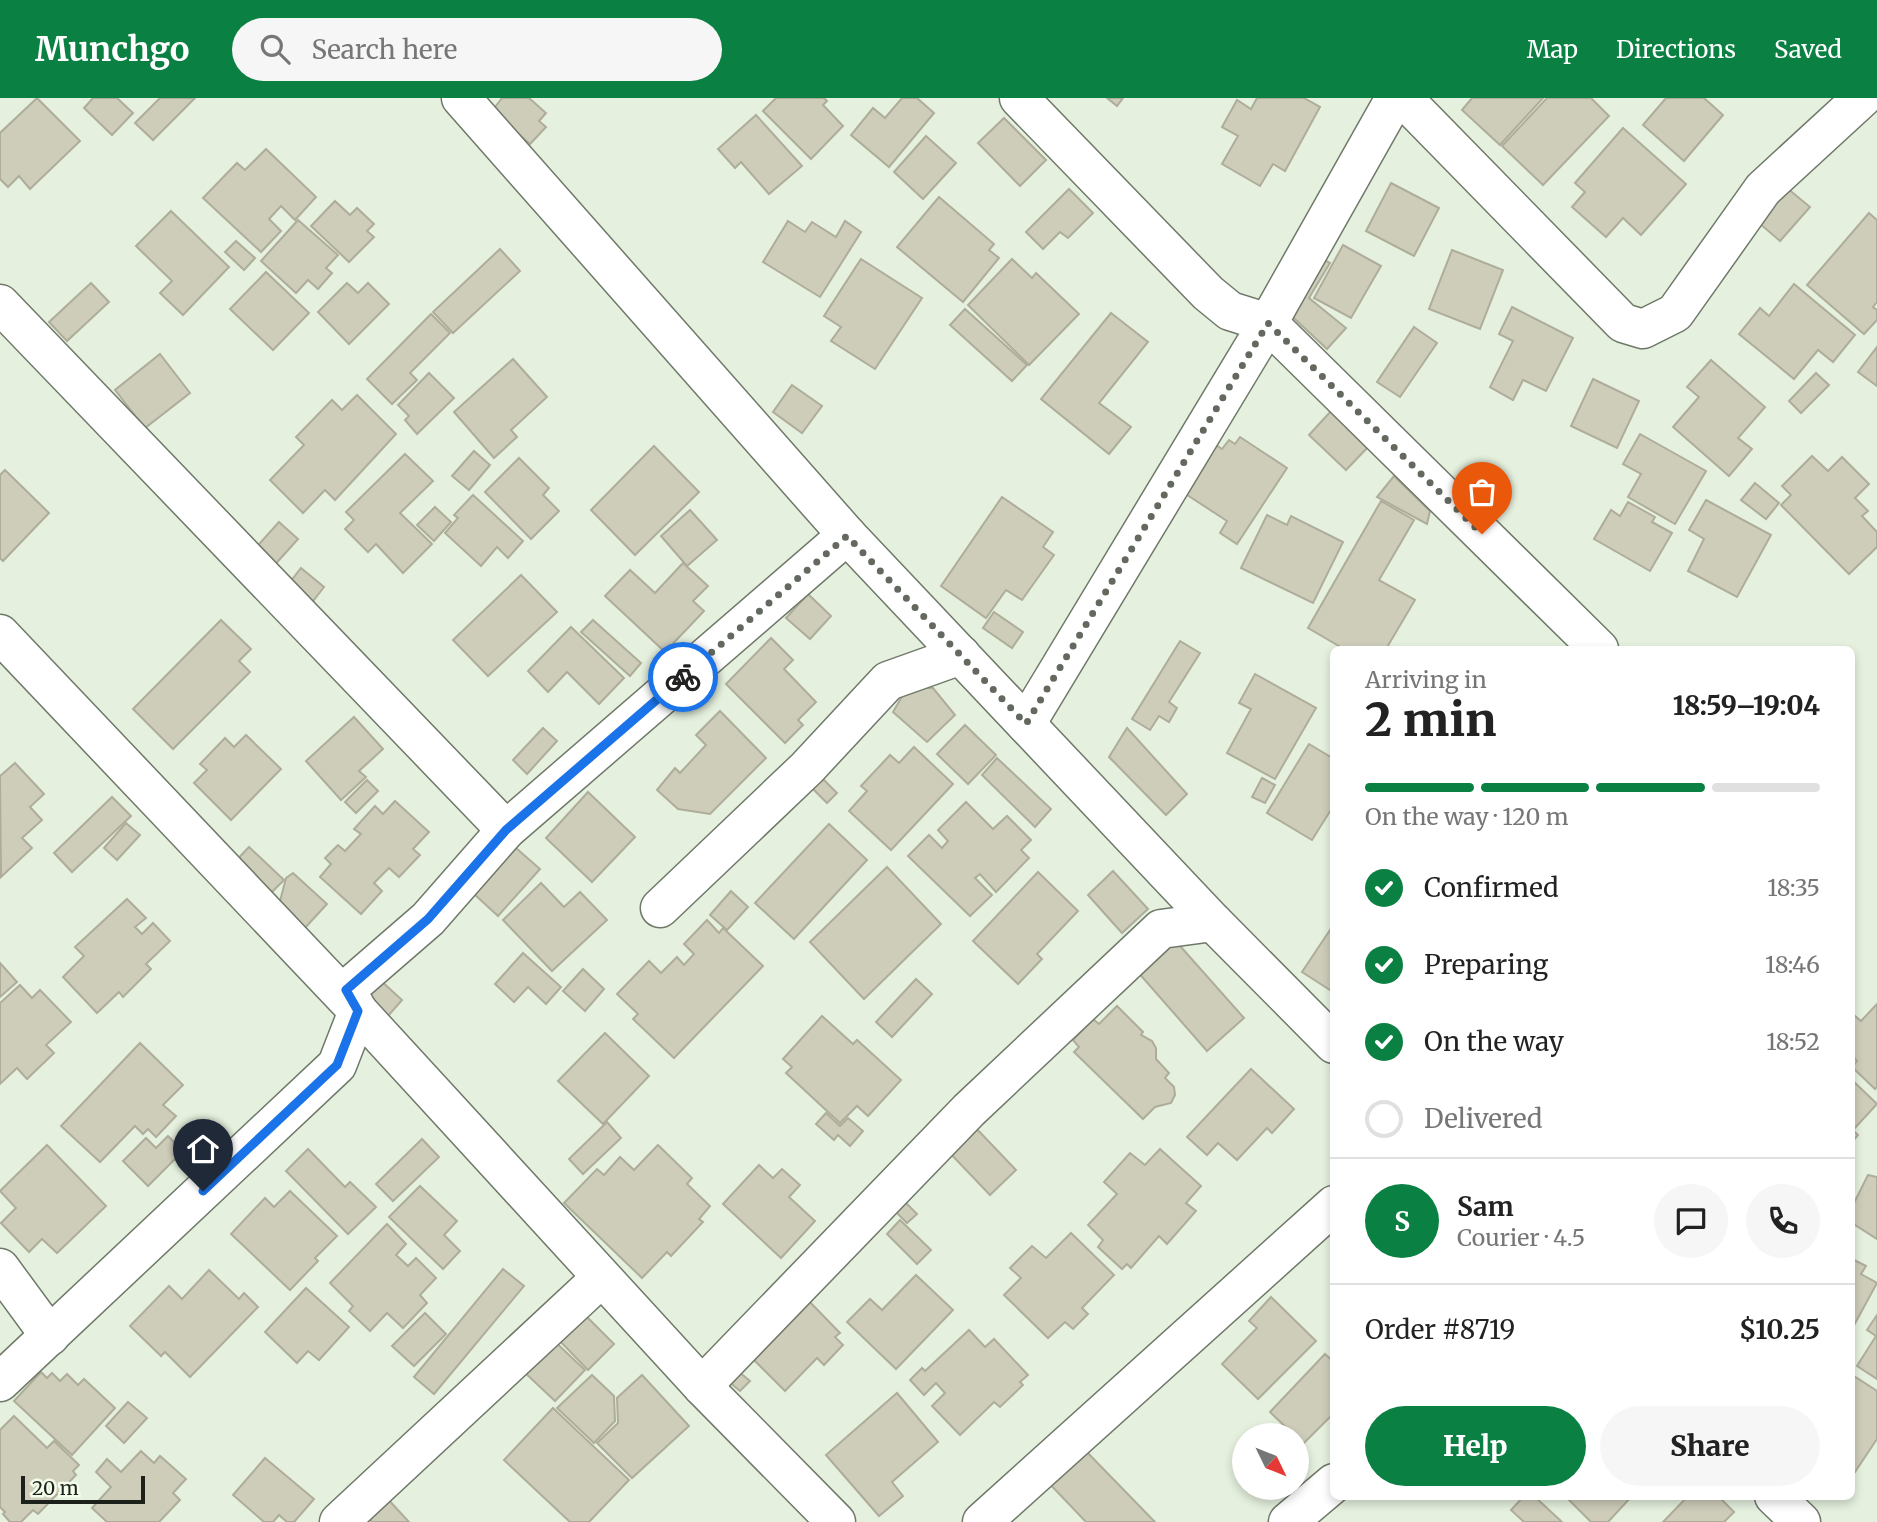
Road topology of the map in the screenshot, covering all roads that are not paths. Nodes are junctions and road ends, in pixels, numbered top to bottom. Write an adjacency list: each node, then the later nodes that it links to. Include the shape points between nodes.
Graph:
1 (461, 98): 8 (street)
2 (1019, 98): 7 (street, via 1208,293 1230,311)
3 (1395, 98): 7 (street)
4 (1403, 98): 5 (street, via 1623,323 1643,329 1675,313 1763,189)
5 (1862, 98)
6 (0, 304): 13 (street)
7 (1268, 323): 10 (street); 12 (street)
8 (847, 536): 11 (street); 13 (street)
9 (0, 634): 16 (street)
10 (1597, 646)
11 (961, 655): 12 (street); 14 (street, via 888,681 807,768)
12 (1026, 724): 15 (street)
13 (506, 830): 16 (street, via 428,919 346,990)
14 (660, 908)
15 (1213, 922): 17 (street); 23 (street, via 1161,929 969,1110)
16 (358, 1011): 20 (street); 21 (street, via 337,1065)
17 (1330, 1040)
18 (1330, 1209): 28 (street)
19 (0, 1268): 21 (street)
20 (601, 1278): 23 (street); 26 (street)
21 (50, 1336): 22 (street)
22 (0, 1382)
23 (702, 1386): 27 (street)
24 (1330, 1486): 29 (street)
25 (1778, 1500): 30 (street)
26 (339, 1522)
27 (836, 1522)
28 (982, 1522)
29 (1288, 1522)
30 (1801, 1522)

